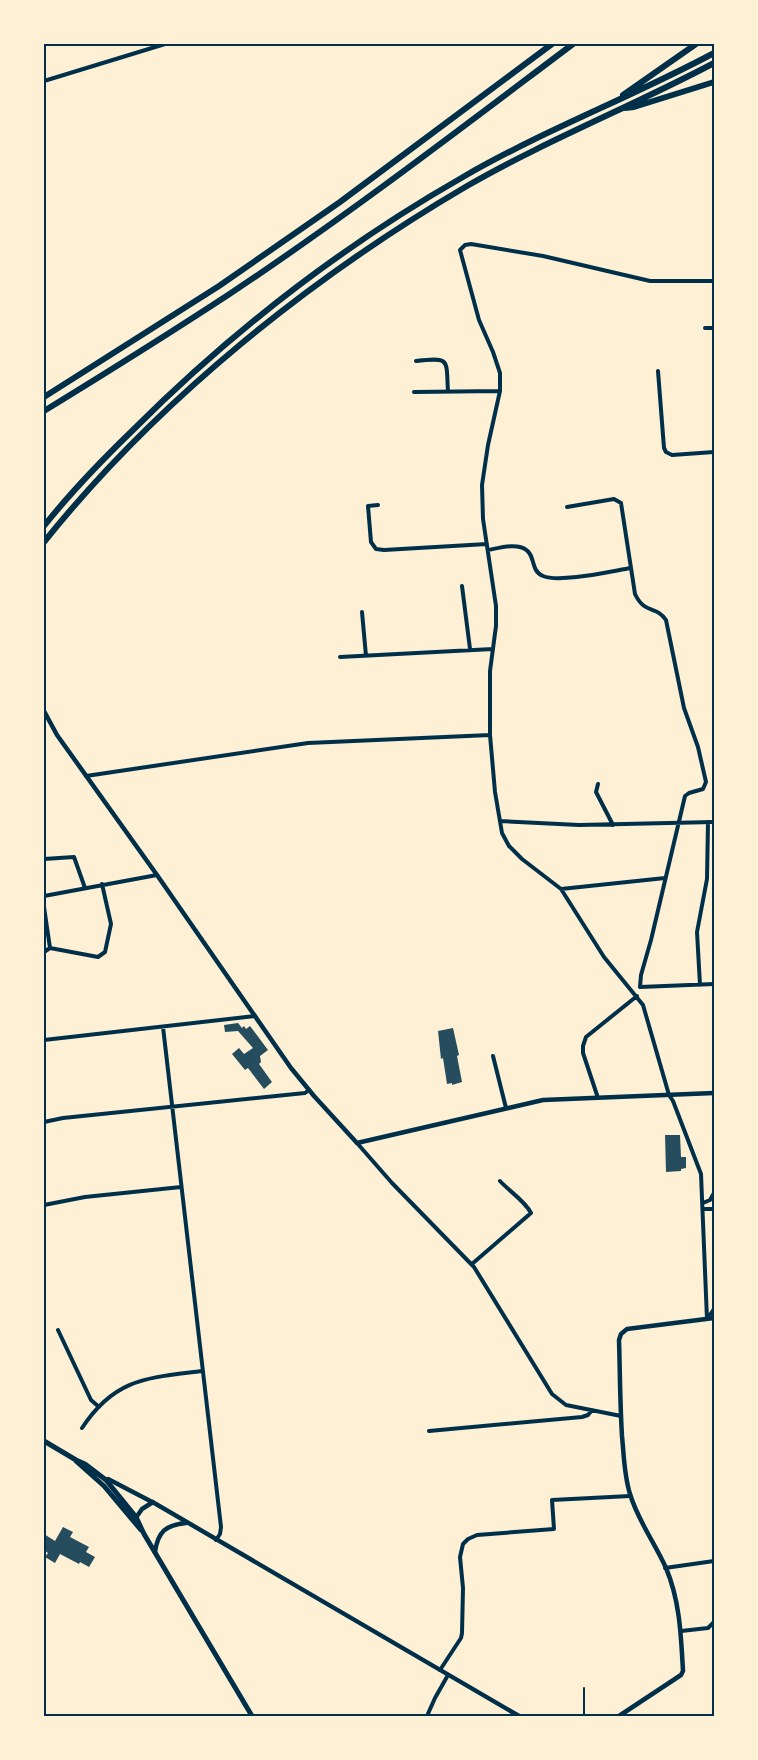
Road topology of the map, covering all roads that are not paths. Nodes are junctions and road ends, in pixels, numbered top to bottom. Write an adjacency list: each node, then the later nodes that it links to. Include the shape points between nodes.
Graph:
1 (165, 44): 7 (street)
2 (552, 44): 19 (highway, via 340,202 219,286)
3 (573, 44): 20 (highway, via 396,177 238,288)
4 (696, 44): 9 (highway)
5 (714, 53): 9 (highway)
6 (714, 63): 10 (highway)
7 (44, 81)
8 (714, 82): 10 (highway)
9 (614, 101): 24 (highway, via 462,177 314,274 251,322 158,404)
10 (619, 109): 25 (highway, via 467,186 321,282 258,330 164,413)
11 (714, 281): 18 (street, via 650,281 531,254 465,245 460,250 465,272 500,373)
12 (705, 328): 13 (street)
13 (714, 328)
14 (416, 361): 17 (street, via 445,362)
15 (658, 371): 21 (street, via 666,452)
16 (414, 392): 17 (street)
17 (448, 392): 18 (street)
18 (500, 392): 26 (street, via 482,485)
19 (44, 397)
20 (44, 411)
21 (714, 452)
22 (378, 505): 26 (street, via 368,506 370,542 376,549)
23 (567, 507): 28 (street, via 618,501 623,510)
24 (44, 526)
25 (44, 542)
26 (487, 544): 27 (street)
27 (488, 550): 28 (street, via 526,549 536,571 548,577); 31 (street, via 496,606)
28 (631, 568): 42 (street, via 639,603 666,620 684,708 705,782 703,789 686,794)
29 (462, 586): 32 (street)
30 (362, 612): 33 (street)
31 (493, 649): 32 (street); 36 (street)
32 (470, 650): 33 (street)
33 (366, 656): 34 (street)
34 (340, 657)
35 (44, 711): 37 (street)
36 (490, 735): 37 (street, via 308,743); 39 (street)
37 (86, 776): 45 (street)
38 (598, 784): 43 (street, via 596,792)
39 (500, 821): 43 (street); 49 (street, via 509,846)
40 (708, 822): 41 (street); 42 (street); 55 (street, via 707,879 697,932)
41 (714, 822)
42 (679, 823): 43 (street); 46 (street)
43 (613, 825)
44 (44, 859): 48 (street, via 74,857)
45 (157, 875): 47 (street); 58 (street)
46 (665, 878): 49 (street); 56 (street)
47 (102, 884): 48 (street); 52 (street, via 111,924 105,952 98,957)
48 (85, 888): 50 (street)
49 (561, 890): 57 (street, via 604,957)
50 (44, 896)
51 (44, 907): 52 (street)
52 (50, 948): 53 (street)
53 (44, 952)
54 (714, 984): 55 (street)
55 (700, 985): 56 (street)
56 (640, 987): 57 (street)
57 (635, 994): 64 (street, via 645,1011); 65 (street, via 586,1037 583,1053)
58 (255, 1016): 59 (street); 62 (street)
59 (163, 1027): 60 (street); 66 (street)
60 (44, 1040)
61 (493, 1056): 67 (street)
62 (309, 1090): 66 (street); 69 (street)
63 (714, 1093): 64 (street)
64 (669, 1095): 65 (street); 73 (street, via 701,1174)
65 (598, 1098): 67 (street, via 543,1100)
66 (172, 1107): 68 (street); 71 (street)
67 (506, 1108): 69 (street)
68 (44, 1122)
69 (357, 1143): 77 (street)
70 (500, 1181): 77 (street, via 531,1213)
71 (181, 1187): 74 (street, via 66,1199); 82 (street)
72 (714, 1192): 73 (street)
73 (703, 1203): 75 (street)
74 (44, 1205)
75 (703, 1209): 76 (street); 80 (street)
76 (714, 1209)
77 (472, 1264): 84 (street, via 552,1394 566,1405)
78 (714, 1309): 80 (street)
79 (714, 1318): 80 (street)
80 (707, 1319): 85 (street, via 637,1327 621,1334)
81 (58, 1330): 83 (street, via 91,1400)
82 (202, 1371): 83 (street, via 138,1381); 96 (street, via 221,1527)
83 (99, 1407): 86 (street)
84 (592, 1409): 85 (street); 87 (street, via 582,1417)
85 (621, 1416): 92 (street, via 624,1470)
86 (82, 1428)
87 (429, 1431)
88 (44, 1441): 89 (main road)
89 (76, 1460): 90 (main road); 91 (main road)
90 (84, 1470): 91 (main road); 94 (main road)
91 (106, 1480): 93 (street); 94 (main road)
92 (630, 1496): 99 (street); 102 (street, via 552,1500 554,1529 468,1539 460,1557 461,1638)
93 (153, 1502): 94 (street); 95 (street)
94 (135, 1520): 97 (main road)
95 (187, 1523): 96 (street); 97 (street, via 167,1527 157,1540)
96 (216, 1540): 102 (street)
97 (155, 1552): 105 (main road)
98 (714, 1561): 99 (street)
99 (665, 1568): 101 (street)
100 (714, 1622): 101 (street, via 708,1628)
101 (681, 1631): 109 (street, via 681,1675)
102 (440, 1670): 103 (street)
103 (448, 1675): 106 (street); 107 (street)
104 (584, 1688): 108 (street)
105 (252, 1716)
106 (427, 1716)
107 (519, 1716)
108 (584, 1716)
109 (619, 1716)

